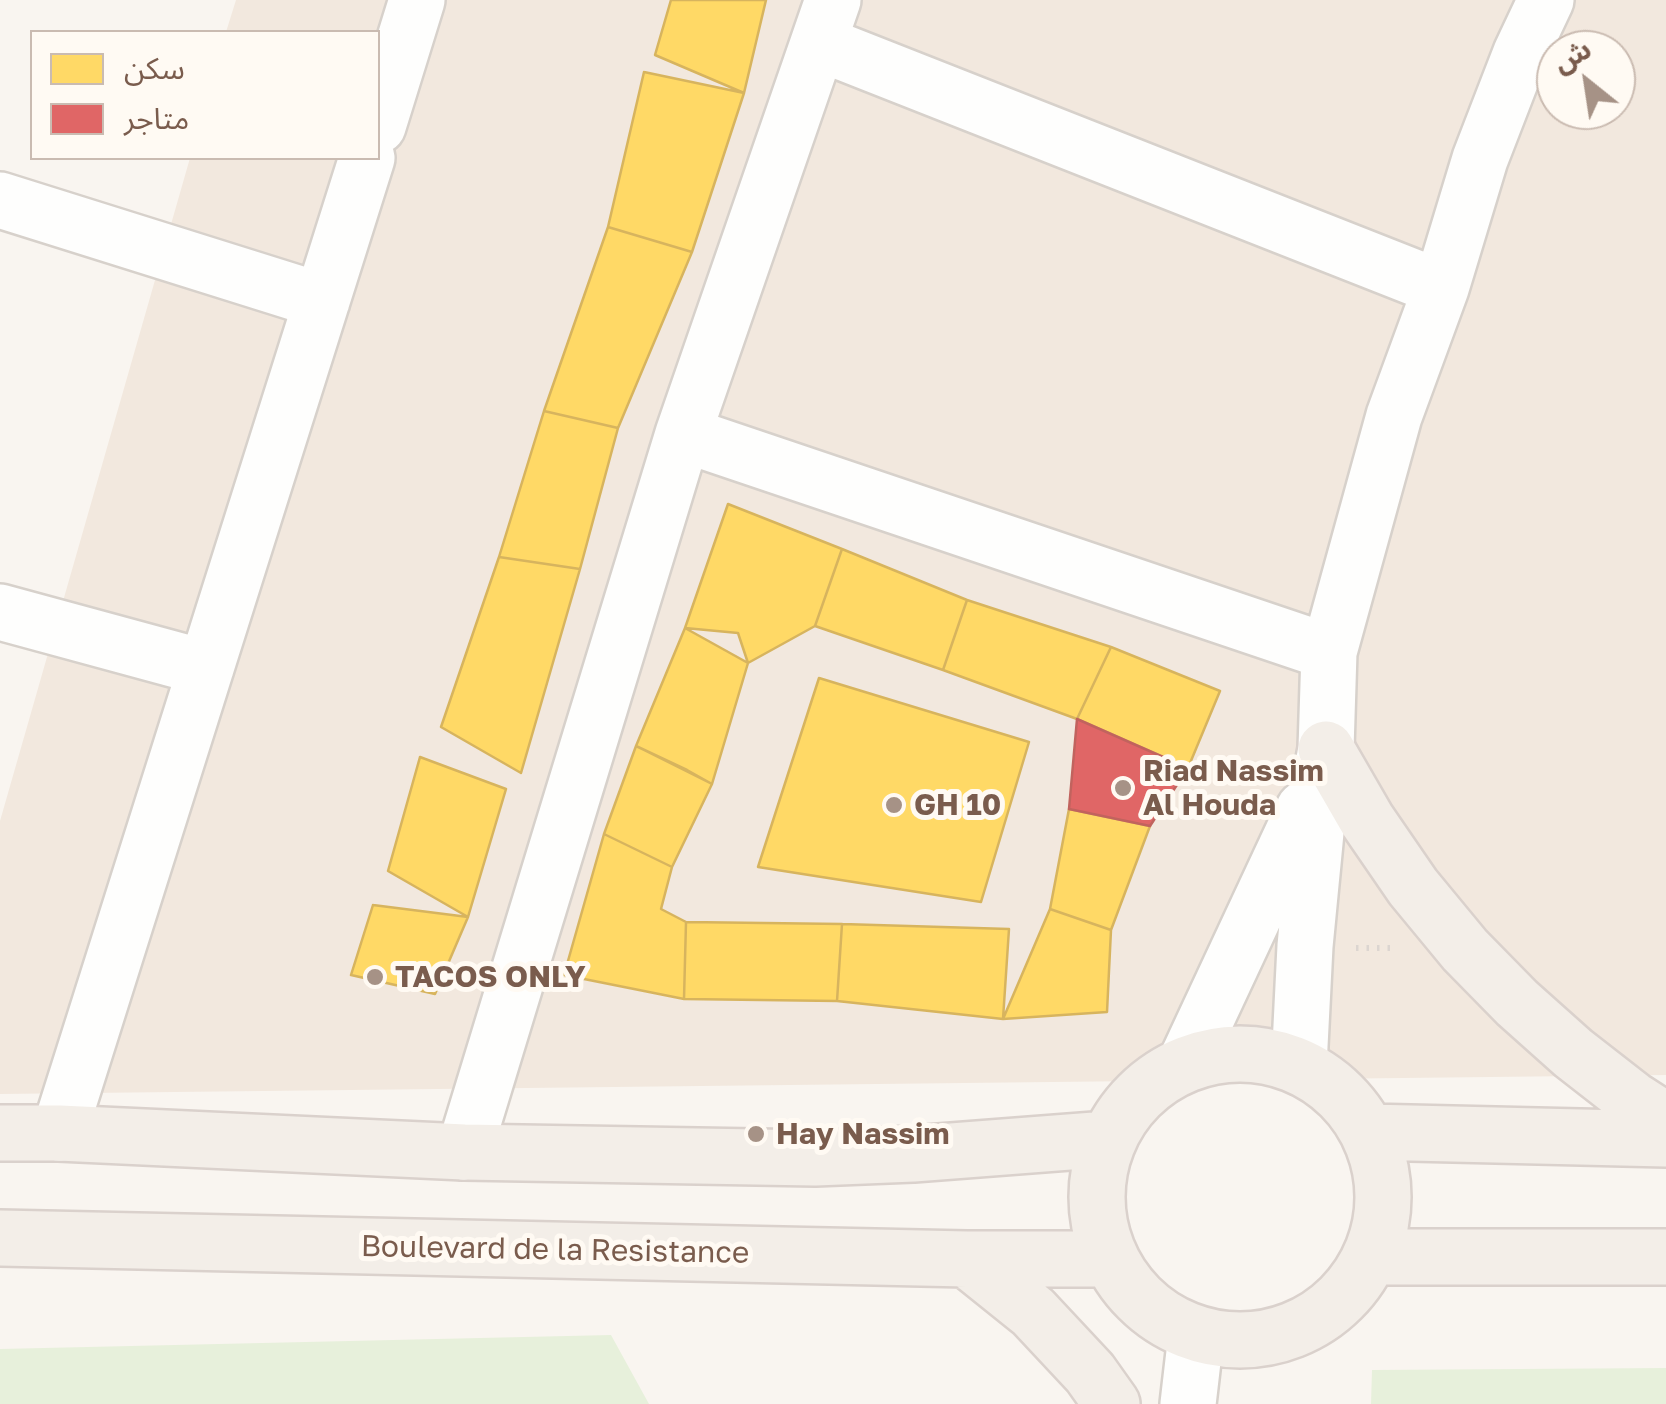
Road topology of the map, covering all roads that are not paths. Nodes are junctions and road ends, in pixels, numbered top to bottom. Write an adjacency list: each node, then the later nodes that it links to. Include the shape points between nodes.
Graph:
1 (417, 0): 4 (street)
2 (1546, 0): 7 (street, via 1480,159)
3 (826, 22): 7 (street); 9 (street)
4 (380, 120)
5 (367, 160): 8 (street)
6 (0, 200): 8 (street)
7 (1441, 288): 11 (street, via 1394,416)
8 (322, 301): 12 (street)
9 (683, 434): 11 (street); 22 (street)
10 (0, 612): 12 (street)
11 (1329, 652): 13 (street)
12 (206, 668): 19 (street)
13 (1324, 759): 14 (street); 15 (street); 16 (main road, via 1465,950 1573,1053)
14 (1185, 1064): 15 (main road, via 1261,1055); 20 (main road, via 1153,1082)
15 (1298, 1066): 18 (main road, via 1339,1093)
16 (1666, 1121)
17 (0, 1132): 19 (main road)
18 (1368, 1132): 21 (main road); 24 (main road, via 1382,1173 1383,1216)
19 (59, 1133): 22 (main road)
20 (1108, 1139): 22 (main road, via 815,1158); 27 (main road, via 1097,1178 1097,1220)
21 (1666, 1139)
22 (464, 1152)
23 (0, 1238): 26 (main road, Boulevard de la Resistance)
24 (1370, 1257): 25 (main road); 28 (main road, via 1347,1292 1316,1319 1278,1336 1237,1341)
25 (1666, 1257)
26 (967, 1259): 27 (main road, Boulevard de la Resistance); 29 (main road, via 1032,1312)
27 (1110, 1260): 28 (main road, via 1160,1318)
28 (1196, 1335): 30 (street)
29 (1112, 1404)
30 (1188, 1404)

